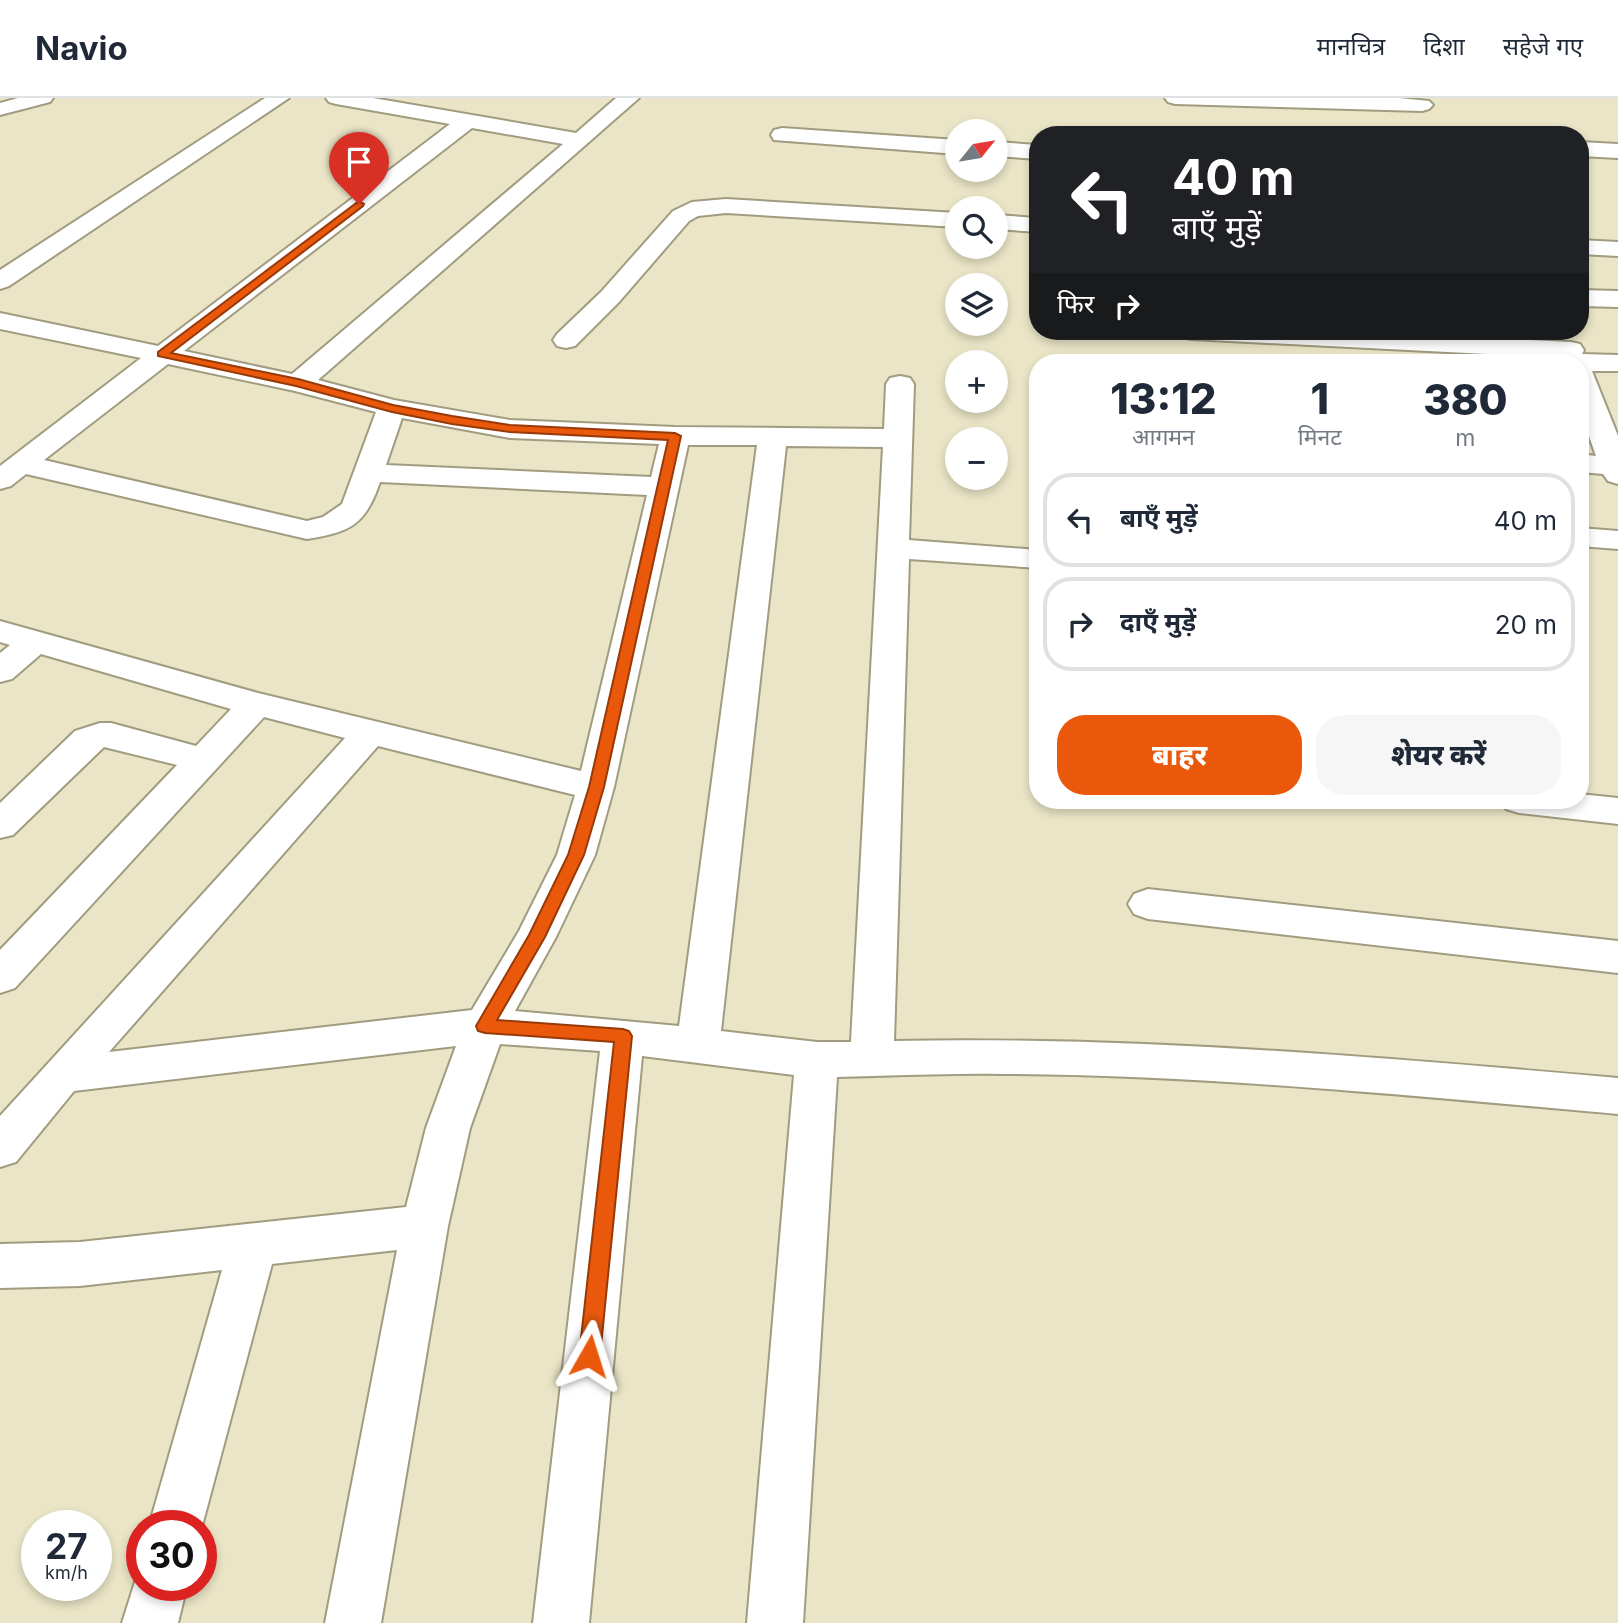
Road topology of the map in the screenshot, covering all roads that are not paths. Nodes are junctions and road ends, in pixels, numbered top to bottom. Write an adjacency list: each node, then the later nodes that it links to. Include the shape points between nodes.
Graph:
1 (43, 98): 7 (street)
2 (278, 98): 22 (street)
3 (336, 98): 8 (street)
4 (629, 98): 11 (street)
5 (1175, 98): 6 (street)
6 (1421, 102): 9 (street)
7 (0, 109)
8 (469, 120): 11 (street); 30 (street)
9 (1432, 125)
10 (782, 135): 12 (street)
11 (580, 139): 34 (street)
12 (945, 146)
13 (1589, 149): 16 (street)
14 (1008, 150): 15 (street)
15 (1029, 151)
16 (1618, 151)
17 (945, 219): 28 (street, via 726,206 692,209)
18 (1008, 223): 19 (street)
19 (1029, 224)
20 (1589, 247): 21 (street)
21 (1618, 249)
22 (0, 281)
23 (0, 287): 25 (street)
24 (1589, 298): 26 (street)
25 (0, 299)
26 (1618, 299)
27 (0, 321): 30 (street)
28 (566, 340)
29 (1409, 340): 31 (street)
30 (162, 354): 34 (street); 43 (street)
31 (1562, 354)
32 (1589, 358): 33 (street)
33 (1618, 363)
34 (298, 383): 37 (street)
35 (900, 384): 40 (street)
36 (1589, 397): 42 (street)
37 (392, 408): 38 (street, via 510,429); 44 (street)
38 (675, 436): 39 (street); 45 (street)
39 (773, 437): 40 (street); 65 (street)
40 (897, 438): 48 (street)
41 (1589, 465): 42 (street)
42 (1617, 470)
43 (11, 472): 44 (street, via 307,530 346,519 356,507)
44 (368, 473): 45 (street)
45 (662, 488): 56 (street)
46 (1589, 538): 47 (street)
47 (1618, 540)
48 (892, 548): 49 (street); 66 (street)
49 (1029, 558)
50 (0, 631): 51 (street)
51 (36, 640): 52 (street); 53 (street)
52 (0, 671)
53 (256, 704): 54 (street); 55 (street)
54 (370, 731): 56 (street); 68 (street)
55 (203, 760): 59 (street, via 100,735 88,740); 62 (street)
56 (596, 787): 63 (street, via 576,855)
57 (1589, 808): 58 (street)
58 (1618, 811)
59 (0, 825)
60 (1148, 904): 61 (street)
61 (1618, 957)
62 (0, 977)
63 (485, 1026): 64 (street); 68 (street); 71 (street, via 448,1128)
64 (623, 1036): 65 (street); 78 (street)
65 (698, 1044): 67 (street)
66 (872, 1059): 67 (street); 69 (street, via 1002,1056 1164,1061)
67 (817, 1060): 79 (street)
68 (62, 1074): 70 (street)
69 (1618, 1096)
70 (0, 1148)
71 (425, 1226): 72 (street); 77 (street)
72 (253, 1245): 73 (street, via 80,1264); 74 (street)
73 (0, 1266)
74 (180, 1510)
75 (156, 1601): 76 (street)
76 (150, 1623)
77 (353, 1623)
78 (561, 1623)
79 (775, 1623)

